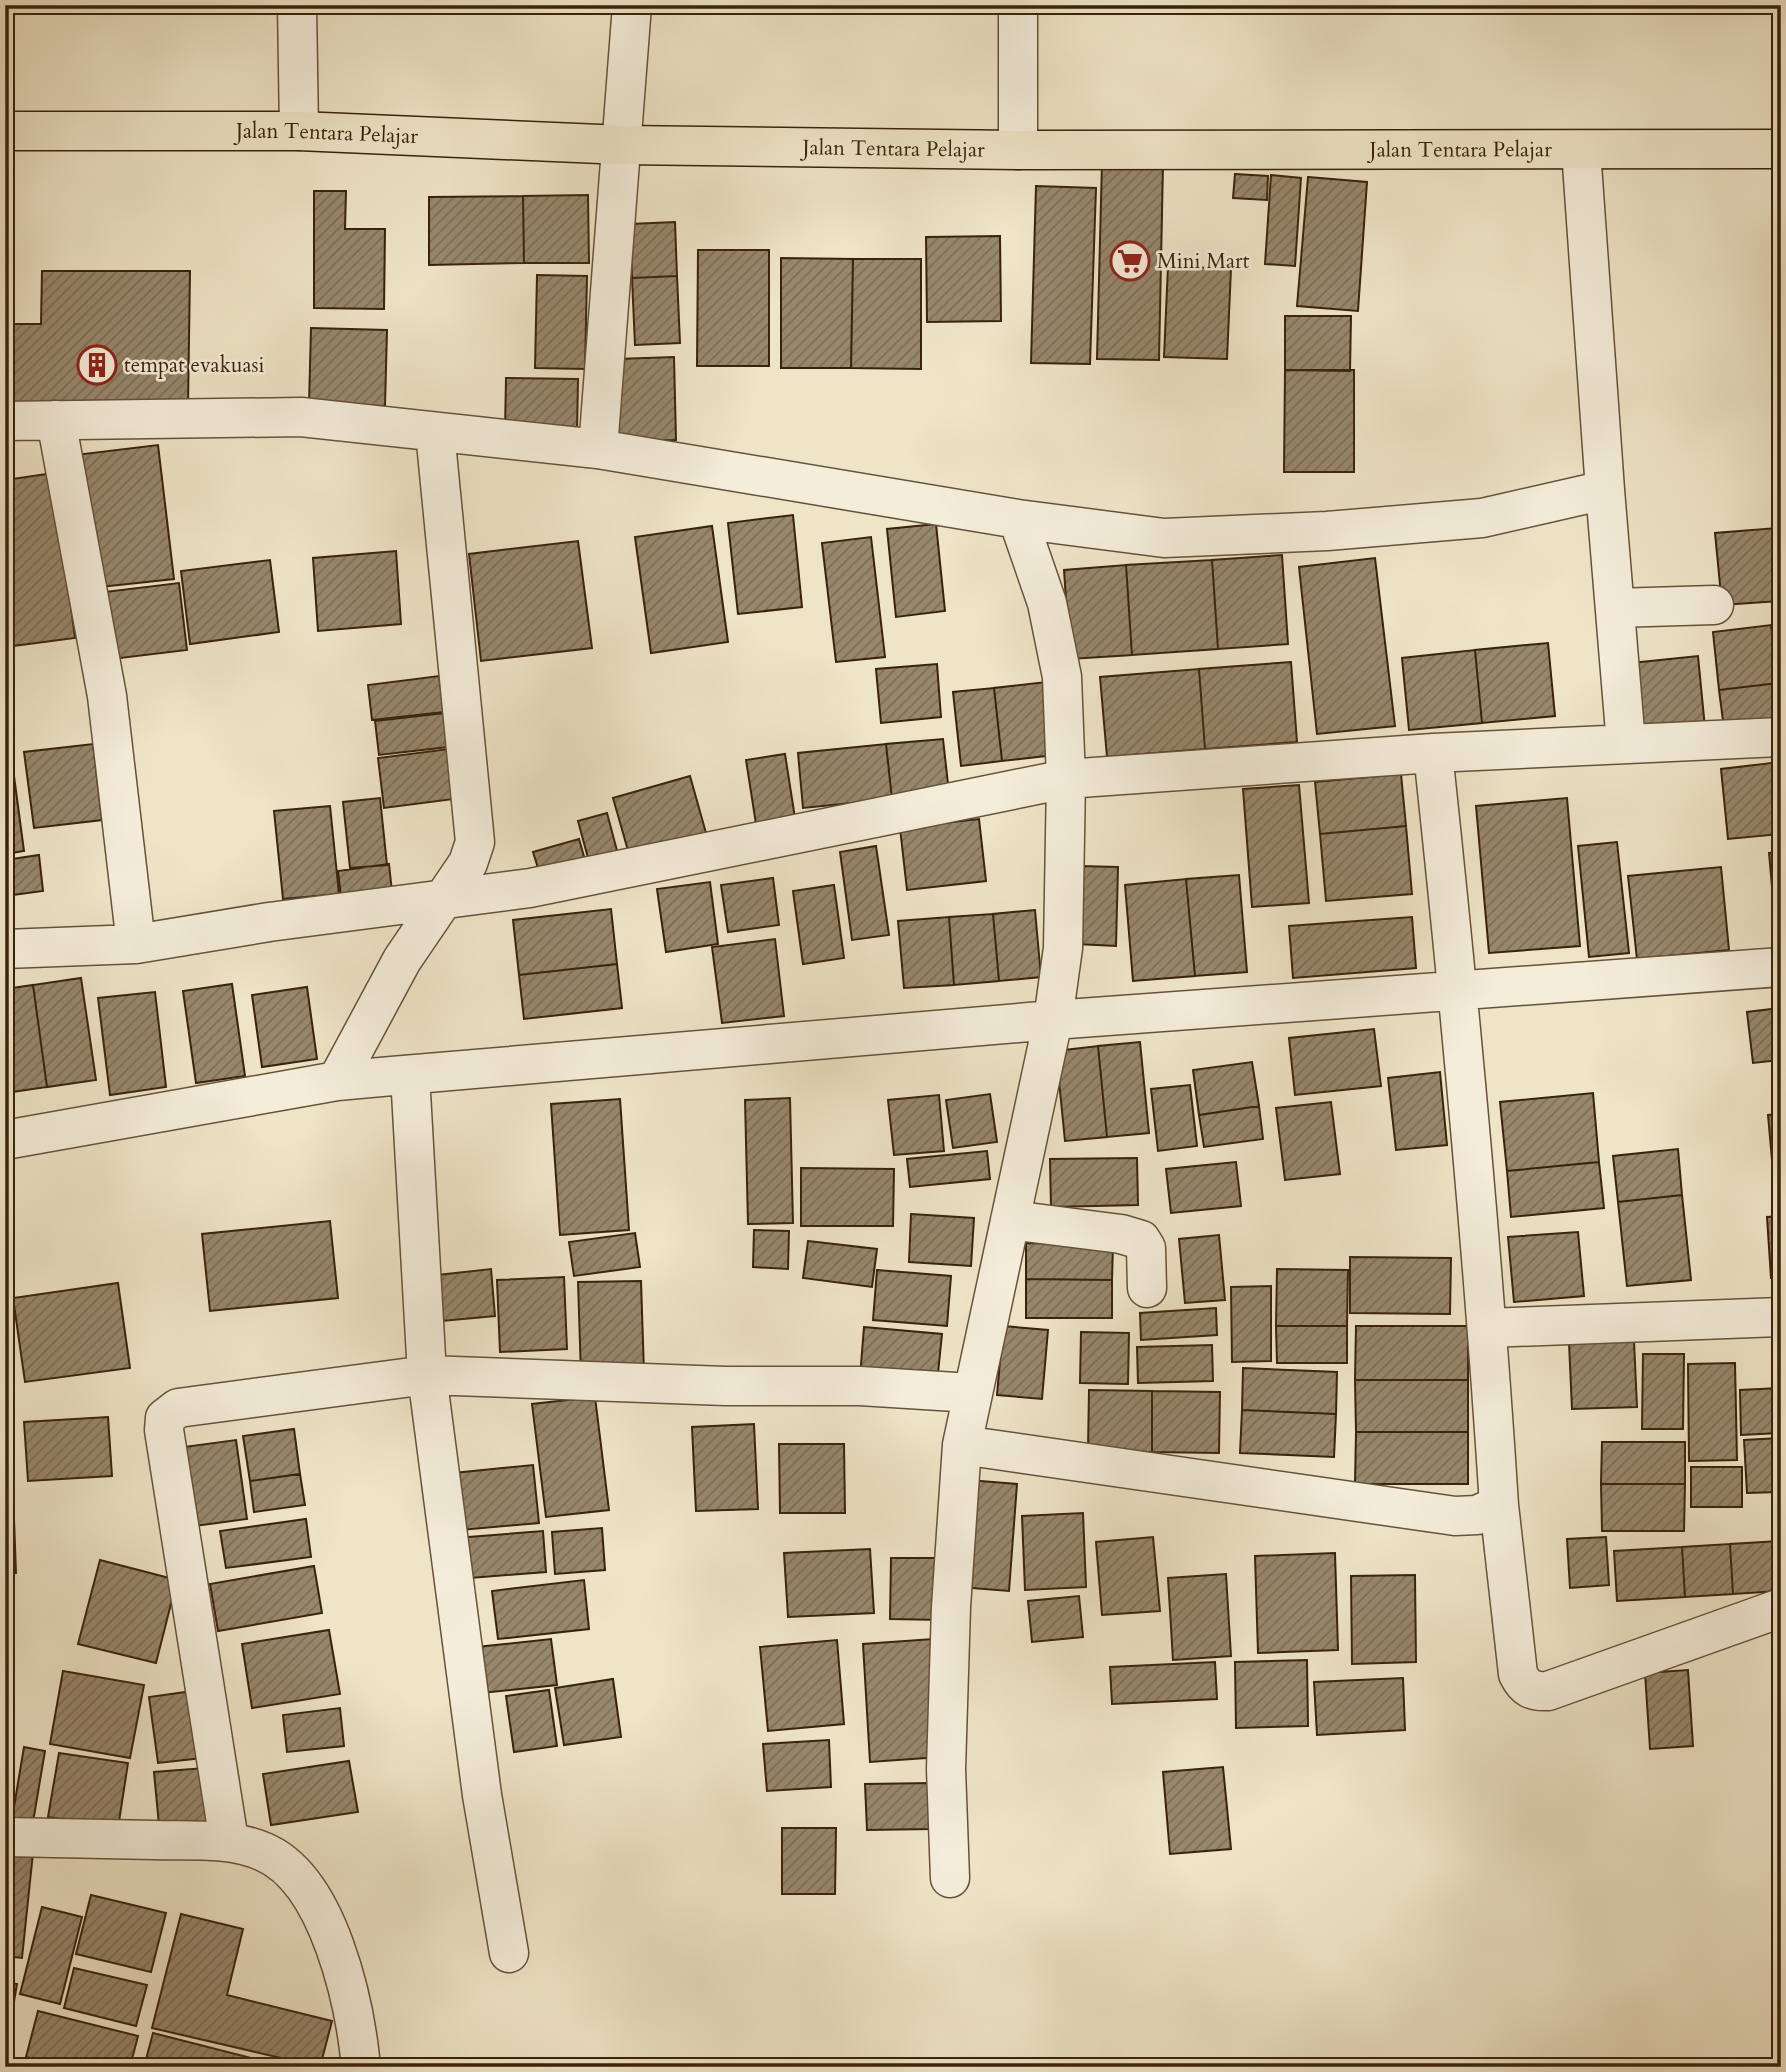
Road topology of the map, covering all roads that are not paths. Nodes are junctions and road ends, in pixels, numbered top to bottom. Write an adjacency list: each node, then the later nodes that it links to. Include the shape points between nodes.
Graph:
1 (297, 5): 5 (street)
2 (632, 5): 6 (street)
3 (1018, 5): 8 (street)
4 (5, 131): 5 (main road, Jalan Tentara Pelajar)
5 (299, 131): 6 (main road, Jalan Tentara Pelajar)
6 (623, 145): 8 (main road, Jalan Tentara Pelajar); 13 (street)
7 (1781, 149): 9 (main road, Jalan Tentara Pelajar)
8 (1018, 150): 9 (main road, Jalan Tentara Pelajar)
9 (1581, 150): 14 (street)
10 (56, 420): 11 (street); 12 (street, via 301,417); 23 (street, via 107,696)
11 (5, 421)
12 (435, 432): 13 (street); 22 (street, via 475,842 468,863)
13 (598, 449): 15 (street)
14 (1605, 489): 15 (street, via 1482,518 1314,531 1164,538); 17 (street)
15 (1018, 519): 21 (street, via 1047,603 1062,677)
16 (1714, 605): 17 (street)
17 (1615, 608): 19 (street)
18 (1781, 737): 19 (street)
19 (1626, 744): 20 (street)
20 (1433, 753): 21 (street); 26 (street)
21 (1066, 779): 22 (street, via 530,888); 27 (street, via 1063,948)
22 (470, 894): 23 (street); 28 (street, via 402,960)
23 (136, 944): 24 (street)
24 (5, 949)
25 (1781, 967): 26 (street)
26 (1458, 993): 27 (street); 33 (street)
27 (1053, 1020): 28 (street); 30 (street)
28 (376, 1078): 29 (street); 34 (street)
29 (5, 1140)
30 (1010, 1220): 31 (street, via 1141,1240 1146,1248); 35 (street)
31 (1147, 1287)
32 (1781, 1317): 33 (street)
33 (1487, 1328): 37 (street)
34 (428, 1375): 35 (street); 40 (street, via 178,1408 165,1418); 42 (street, via 482,1795)
35 (972, 1393): 36 (street)
36 (962, 1445): 37 (street, via 1455,1516 1477,1515); 41 (street, via 947,1742)
37 (1499, 1505): 38 (street, via 1518,1674 1523,1686 1535,1692)
38 (1781, 1608)
39 (5, 1837): 40 (street)
40 (229, 1842): 43 (street, via 265,1852 290,1868 311,1896 348,1992)
41 (950, 1878)
42 (509, 1953)
43 (360, 2067)

